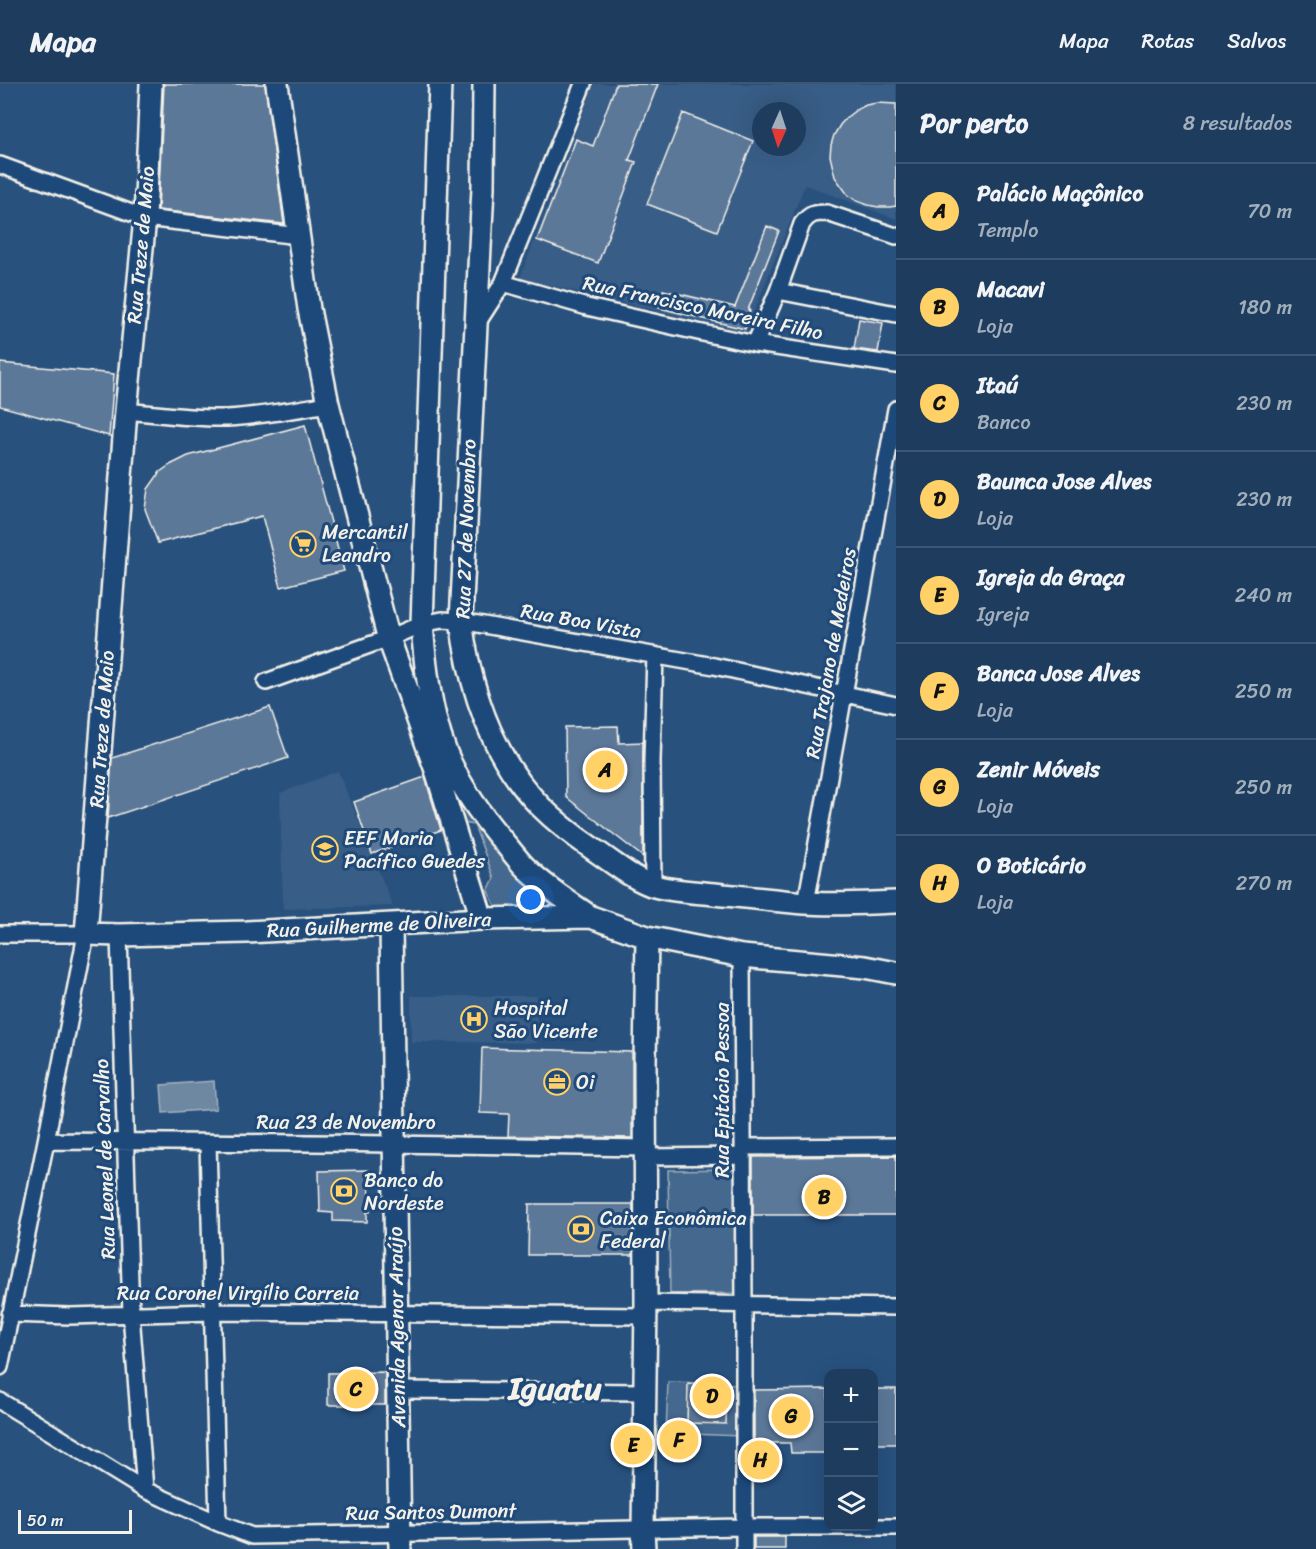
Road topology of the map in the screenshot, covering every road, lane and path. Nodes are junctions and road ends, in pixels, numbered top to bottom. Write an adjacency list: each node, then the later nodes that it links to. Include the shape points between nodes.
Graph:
1 (151, 84): 7 (main road, Rua Treze de Maio)
2 (277, 84): 8 (main road)
3 (440, 84): 20 (main road, Rua 27 de Novembro)
4 (484, 84): 13 (main road, Rua 27 de Novembro)
5 (583, 84): 10 (street)
6 (0, 165): 7 (street)
7 (145, 218): 8 (street); 18 (main road, Rua Treze de Maio)
8 (299, 236): 16 (main road)
9 (896, 236): 11 (street, via 828,213 807,217)
10 (503, 283): 13 (street); 14 (street, Rua Francisco Moreira Filho, via 587,307)
11 (778, 291): 12 (street); 14 (street)
12 (896, 314)
13 (476, 325): 19 (main road, Rua 27 de Novembro)
14 (755, 344): 15 (street, Rua Francisco Moreira Filho)
15 (896, 365)
16 (327, 404): 18 (street, via 224,418); 21 (main road)
17 (896, 409): 24 (street, Rua Trajano de Medeiros)
18 (126, 411): 33 (main road, Rua Treze de Maio)
19 (460, 621): 20 (street, Rua Boa Vista); 22 (street, Rua Boa Vista); 26 (main road, Rua 27 de Novembro, via 473,685 486,724 518,779 540,807 586,844 634,877)
20 (422, 624): 21 (street, Rua Boa Vista); 29 (main road, Rua 27 de Novembro, via 434,709 445,749 462,786 526,868 557,895)
21 (389, 638): 23 (street, Rua Boa Vista); 30 (main road)
22 (655, 656): 24 (street, Rua Boa Vista); 26 (street)
23 (266, 682)
24 (845, 694): 25 (street, Rua Boa Vista); 27 (street, Rua Trajano de Medeiros)
25 (896, 705)
26 (653, 885): 27 (main road, Rua 27 de Novembro)
27 (806, 903): 28 (main road, Rua 27 de Novembro)
28 (896, 903)
29 (591, 916): 30 (main road, Rua Guilherme de Oliveira); 35 (main road, Rua Guilherme de Oliveira)
30 (482, 919): 31 (main road, Rua Guilherme de Oliveira)
31 (391, 925): 34 (main road, Rua Guilherme de Oliveira); 41 (main road, Avenida Agenor Araújo)
32 (0, 933): 33 (street, Rua Guilherme de Oliveira)
33 (87, 934): 34 (main road, Rua Guilherme de Oliveira); 38 (street, Rua Treze de Maio)
34 (120, 935): 39 (street, Rua Leonel de Carvalho)
35 (647, 937): 36 (main road, Rua Guilherme de Oliveira); 44 (main road)
36 (742, 956): 37 (main road, Rua Guilherme de Oliveira); 43 (street, Rua Epitácio Pessoa)
37 (896, 973)
38 (46, 1141): 39 (street, Rua 23 de Novembro); 49 (street, Rua Treze de Maio)
39 (125, 1142): 40 (street, Rua 23 de Novembro); 50 (street, Rua Leonel de Carvalho)
40 (208, 1143): 41 (street, Rua 23 de Novembro); 48 (street)
41 (395, 1143): 44 (street, Rua 23 de Novembro); 51 (main road, Avenida Agenor Araújo)
42 (896, 1146): 43 (street, Rua 23 de Novembro)
43 (743, 1152): 44 (street, Rua 23 de Novembro); 45 (street, Rua Epitácio Pessoa)
44 (645, 1153): 47 (main road)
45 (744, 1304): 46 (street, Rua Coronel Virgílio Correia); 47 (street, Rua Coronel Virgílio Correia); 58 (street, Rua Epitácio Pessoa)
46 (896, 1307)
47 (646, 1309): 51 (street, Rua Coronel Virgílio Correia); 54 (main road)
48 (213, 1312): 50 (street, Rua Coronel Virgílio Correia); 51 (street, Rua Coronel Virgílio Correia); 57 (street)
49 (10, 1314): 50 (street, Rua Coronel Virgílio Correia); 52 (street, Rua Treze de Maio)
50 (131, 1314): 56 (street, Rua Leonel de Carvalho)
51 (397, 1314): 53 (main road, Avenida Agenor Araújo)
52 (0, 1367)
53 (398, 1390): 54 (street); 61 (main road, Avenida Agenor Araújo)
54 (645, 1392): 60 (main road)
55 (0, 1401): 56 (street, Rua Santos Dumont)
56 (145, 1490): 57 (street, Rua Santos Dumont)
57 (219, 1523): 62 (street, Rua Santos Dumont)
58 (743, 1527): 59 (street, Rua Santos Dumont); 60 (street, Rua Santos Dumont); 63 (street, Rua Epitácio Pessoa)
59 (896, 1527)
60 (644, 1539): 61 (street, Rua Santos Dumont)
61 (399, 1541): 62 (street, Rua Santos Dumont)
62 (250, 1542)
63 (744, 1549)

